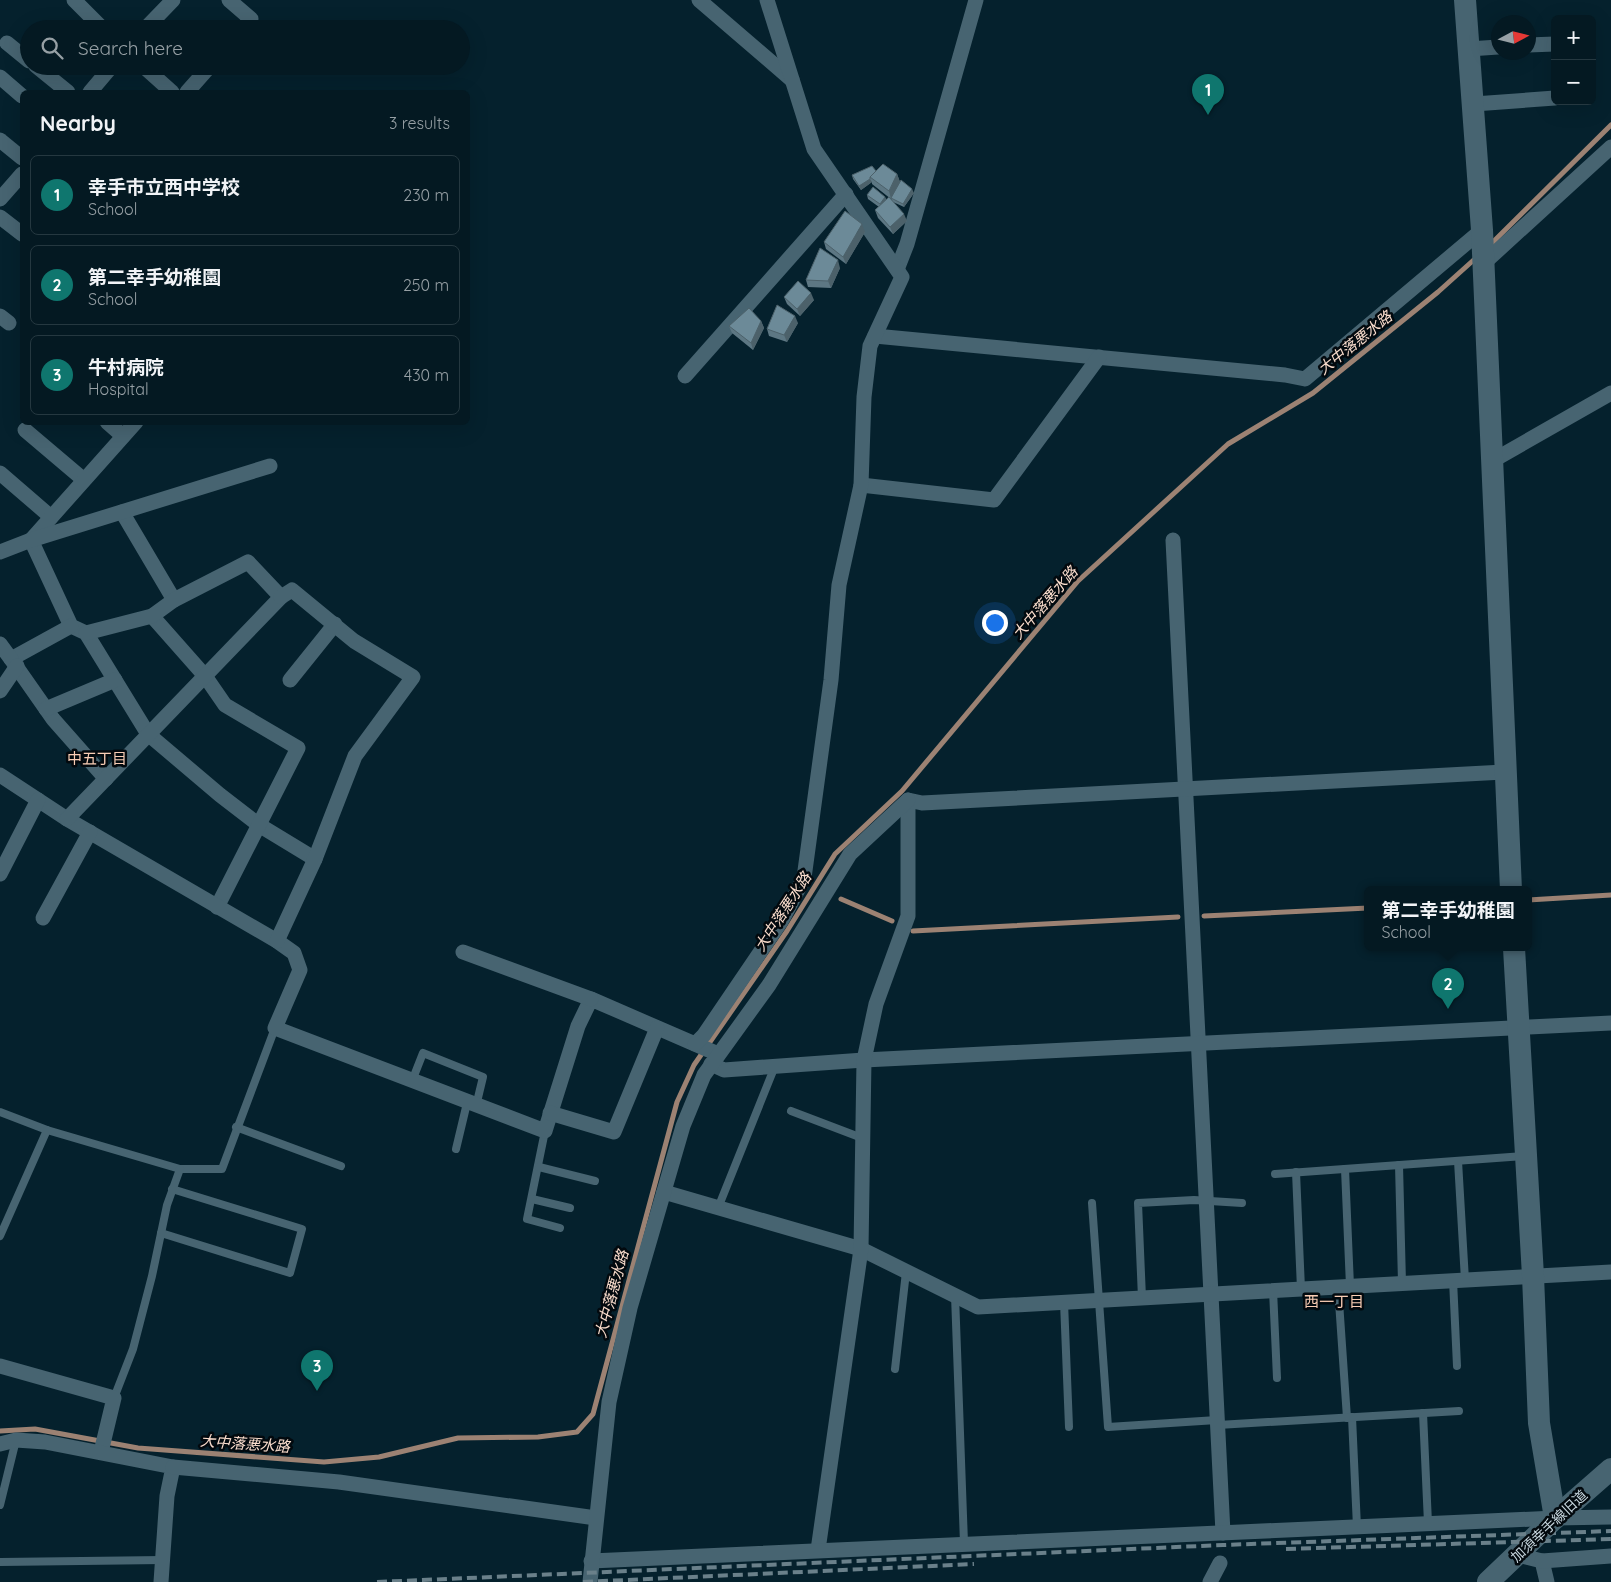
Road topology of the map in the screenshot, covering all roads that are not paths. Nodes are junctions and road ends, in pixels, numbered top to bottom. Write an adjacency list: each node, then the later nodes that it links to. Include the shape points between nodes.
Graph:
1 (74, 0): 8 (street)
2 (173, 0): 9 (street)
3 (229, 0): 10 (street)
4 (698, 0): 22 (street)
5 (976, 0): 40 (street)
6 (1465, 0): 15 (street)
7 (772, 2): 22 (street)
8 (94, 20)
9 (154, 20)
10 (250, 20)
11 (7, 43): 16 (street)
12 (1551, 44): 13 (street)
13 (1536, 45)
14 (1491, 47): 15 (street)
15 (1469, 49): 29 (street)
16 (20, 54)
17 (47, 75): 23 (street)
18 (104, 75): 24 (street)
19 (153, 75): 25 (street)
20 (202, 75): 26 (street)
21 (0, 77): 27 (street)
22 (792, 80): 34 (street, via 814,149)
23 (66, 90)
24 (92, 90)
25 (170, 90)
26 (189, 90)
27 (20, 94)
28 (1551, 98): 29 (street)
29 (1474, 104): 38 (street)
30 (0, 140): 32 (street)
31 (1611, 148): 39 (street)
32 (20, 156)
33 (20, 176): 35 (street)
34 (846, 194): 40 (street); 43 (street)
35 (0, 199)
36 (0, 217): 37 (street)
37 (20, 232)
38 (1483, 235): 39 (street); 42 (street, via 1304,380 1285,375)
39 (1483, 264): 49 (street)
40 (898, 267): 41 (street, via 902,277)
41 (875, 336): 42 (street); 53 (street, via 870,346 864,397)
42 (1099, 357): 53 (street, via 994,500)
43 (685, 376)
44 (1611, 393): 49 (street)
45 (110, 425): 48 (street)
46 (133, 425): 48 (street)
47 (25, 430): 52 (street)
48 (123, 436): 52 (street)
49 (1492, 461): 73 (street)
50 (270, 466): 54 (street)
51 (0, 473): 55 (street)
52 (84, 480): 55 (street)
53 (861, 485): 95 (street, via 838,584 831,680 804,878 782,920)
54 (122, 512): 56 (street); 60 (street)
55 (51, 517): 56 (street)
56 (31, 540): 58 (street); 63 (street)
57 (1173, 540): 76 (street)
58 (0, 552)
59 (281, 597): 60 (street, via 248,562); 62 (street, via 292,590); 67 (street)
60 (174, 600): 61 (street)
61 (152, 616): 64 (street); 67 (street)
62 (335, 624): 69 (street); 82 (street, via 354,641 413,677 355,756)
63 (71, 626): 64 (street); 66 (street)
64 (86, 633): 68 (street)
65 (0, 644): 66 (street)
66 (14, 662): 70 (street); 71 (street)
67 (205, 676): 72 (street); 80 (street, via 225,705 298,748)
68 (114, 680): 71 (street); 72 (street)
69 (290, 680)
70 (0, 690)
71 (46, 709): 75 (street)
72 (148, 734): 75 (street); 80 (street)
73 (1504, 772): 76 (street); 84 (street)
74 (0, 775): 77 (street)
75 (106, 779): 79 (street)
76 (1184, 789): 78 (street, via 922,803); 96 (street)
77 (38, 800): 79 (street); 83 (street)
78 (908, 800): 97 (street, via 850,854 769,985); 98 (street, via 908,916 876,1004)
79 (67, 819): 81 (street)
80 (259, 826): 82 (street); 85 (street)
81 (90, 832): 85 (street); 86 (street)
82 (315, 859): 87 (street)
83 (0, 874)
84 (1511, 886)
85 (217, 906): 87 (street)
86 (43, 918)
87 (277, 941): 92 (street, via 294,953 300,970)
88 (1514, 951): 94 (street)
89 (463, 952): 90 (street)
90 (591, 1000): 93 (street); 104 (street, via 578,1026)
91 (1611, 1023): 94 (street)
92 (274, 1028): 100 (street); 105 (lane)
93 (657, 1028): 95 (street); 104 (street, via 614,1132)
94 (1519, 1028): 96 (street); 110 (street)
95 (696, 1044): 97 (street)
96 (1198, 1044): 98 (street); 123 (street)
97 (714, 1056): 99 (street, via 724,1070); 121 (street, via 683,1126)
98 (864, 1060): 99 (street); 108 (street)
99 (775, 1066): 127 (lane)
100 (412, 1080): 101 (street); 101 (lane, via 423,1053 484,1077)
101 (472, 1104): 107 (street); 109 (lane)
102 (791, 1111): 108 (lane)
103 (0, 1112): 106 (lane)
104 (550, 1113): 107 (street)
105 (236, 1127): 113 (lane); 115 (lane, via 222,1169)
106 (47, 1130): 115 (lane); 130 (lane)
107 (545, 1131): 114 (lane)
108 (862, 1138): 131 (street)
109 (456, 1149)
110 (1526, 1156): 111 (lane); 134 (street)
111 (1458, 1161): 112 (lane); 135 (lane)
112 (1399, 1165): 116 (lane); 136 (lane)
113 (341, 1166)
114 (539, 1167): 119 (lane); 122 (lane)
115 (180, 1168): 120 (lane)
116 (1345, 1169): 117 (lane); 137 (lane)
117 (1296, 1172): 118 (lane); 138 (lane)
118 (1275, 1174)
119 (595, 1181)
120 (172, 1189): 129 (lane); 129 (lane, via 302,1229 290,1273)
121 (664, 1192): 127 (street); 162 (street, via 630,1308 609,1402)
122 (532, 1199): 126 (lane); 128 (lane, via 527,1219)
123 (1206, 1202): 125 (lane); 140 (street); 142 (lane, via 1138,1203)
124 (1092, 1203): 143 (lane)
125 (1242, 1203)
126 (570, 1208)
127 (718, 1208): 131 (street)
128 (560, 1228)
129 (161, 1233): 149 (lane, via 133,1349)
130 (0, 1236)
131 (861, 1249): 132 (street); 168 (street)
132 (906, 1272): 141 (street); 147 (lane)
133 (1611, 1272): 134 (street)
134 (1533, 1276): 135 (street); 163 (street, via 1539,1423)
135 (1459, 1280): 136 (street); 146 (lane)
136 (1402, 1283): 137 (street)
137 (1344, 1286): 138 (street); 152 (lane)
138 (1301, 1289): 139 (street)
139 (1273, 1290): 140 (street); 148 (lane)
140 (1211, 1294): 142 (street); 153 (street)
141 (955, 1295): 144 (street, via 978,1307); 167 (lane)
142 (1142, 1298): 143 (street)
143 (1100, 1300): 144 (street); 153 (lane, via 1108,1427)
144 (1064, 1302): 154 (lane)
145 (0, 1366): 149 (street)
146 (1456, 1366)
147 (894, 1369)
148 (1277, 1378)
149 (114, 1398): 157 (street)
150 (1459, 1411): 151 (lane)
151 (1423, 1414): 152 (lane); 164 (lane)
152 (1349, 1418): 153 (lane); 165 (lane)
153 (1218, 1422): 166 (street)
154 (1069, 1427)
155 (16, 1440): 156 (street); 157 (street); 160 (lane)
156 (0, 1444)
157 (101, 1451): 158 (street)
158 (173, 1467): 162 (street, via 339,1482); 171 (street, via 167,1496)
159 (1611, 1469): 163 (street, 加須幸手線旧道)
160 (0, 1505)
161 (1611, 1517): 163 (street)
162 (596, 1518): 172 (street)
163 (1555, 1518): 164 (street); 169 (street, 加須幸手線旧道)
164 (1428, 1523): 165 (street)
165 (1357, 1527): 166 (street)
166 (1223, 1533): 167 (street)
167 (964, 1543): 168 (street)
168 (818, 1550): 172 (street)
169 (1518, 1555): 173 (street); 179 (street, 加須幸手線旧道)
170 (1611, 1556): 173 (street)
171 (163, 1560): 174 (lane); 176 (street)
172 (591, 1561): 177 (street)
173 (1542, 1561): 180 (street)
174 (0, 1562)
175 (1220, 1563): 178 (street)
176 (162, 1582)
177 (590, 1582)
178 (1210, 1582)
179 (1488, 1582)
180 (1547, 1582)

